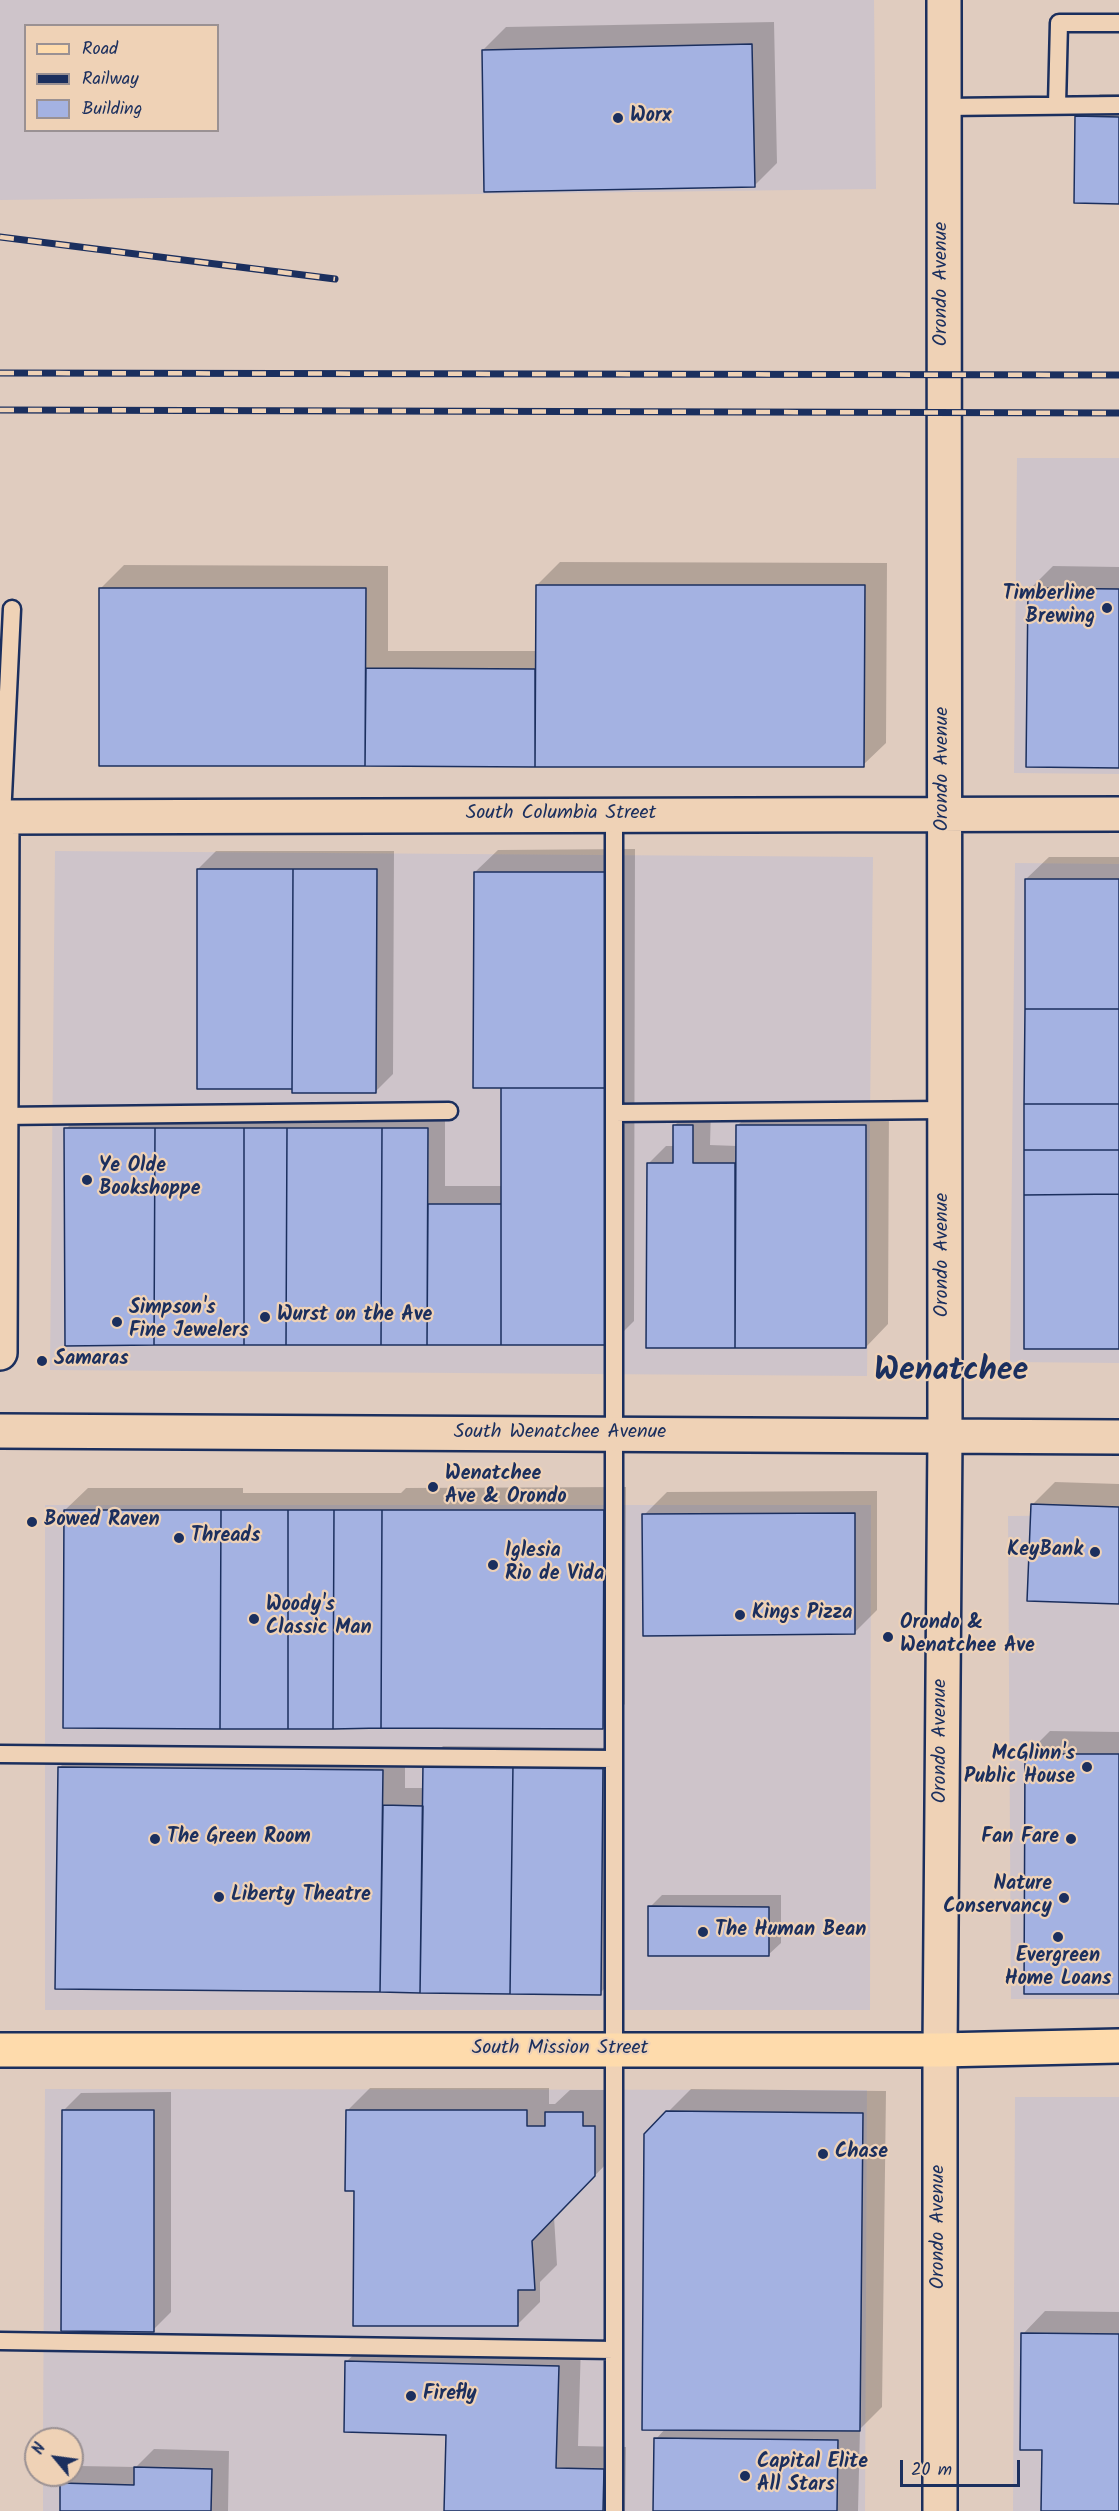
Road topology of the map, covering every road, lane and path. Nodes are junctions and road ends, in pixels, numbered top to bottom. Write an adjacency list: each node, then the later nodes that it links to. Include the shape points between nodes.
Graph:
1 (944, 0): 5 (main road, Orondo Avenue)
2 (1119, 23): 3 (lane, via 1059,23)
3 (1057, 105): 4 (lane); 5 (lane)
4 (1119, 105)
5 (945, 107): 9 (main road, Orondo Avenue)
6 (12, 609): 10 (lane)
7 (1119, 814): 9 (main road, South Columbia Street)
8 (614, 815): 9 (main road, South Columbia Street); 10 (main road, South Columbia Street); 13 (lane)
9 (944, 815): 11 (main road, Orondo Avenue)
10 (1, 817): 14 (main road)
11 (944, 1110): 13 (lane); 18 (main road, Orondo Avenue)
12 (449, 1112): 14 (lane)
13 (614, 1113): 17 (lane)
14 (0, 1116): 15 (main road)
15 (0, 1353)
16 (0, 1431): 17 (main road, South Wenatchee Avenue)
17 (614, 1434): 18 (main road, South Wenatchee Avenue); 21 (lane)
18 (945, 1436): 19 (main road, South Wenatchee Avenue); 25 (main road, Orondo Avenue)
19 (1119, 1437)
20 (0, 1754): 21 (lane)
21 (614, 1759): 24 (lane)
22 (1119, 2046): 25 (main road, South Mission Street)
23 (0, 2050): 24 (main road, South Mission Street)
24 (614, 2050): 25 (main road, South Mission Street); 27 (lane)
25 (940, 2050): 29 (main road, Orondo Avenue)
26 (0, 2341): 27 (lane)
27 (614, 2350): 28 (lane)
28 (614, 2511)
29 (940, 2511)

